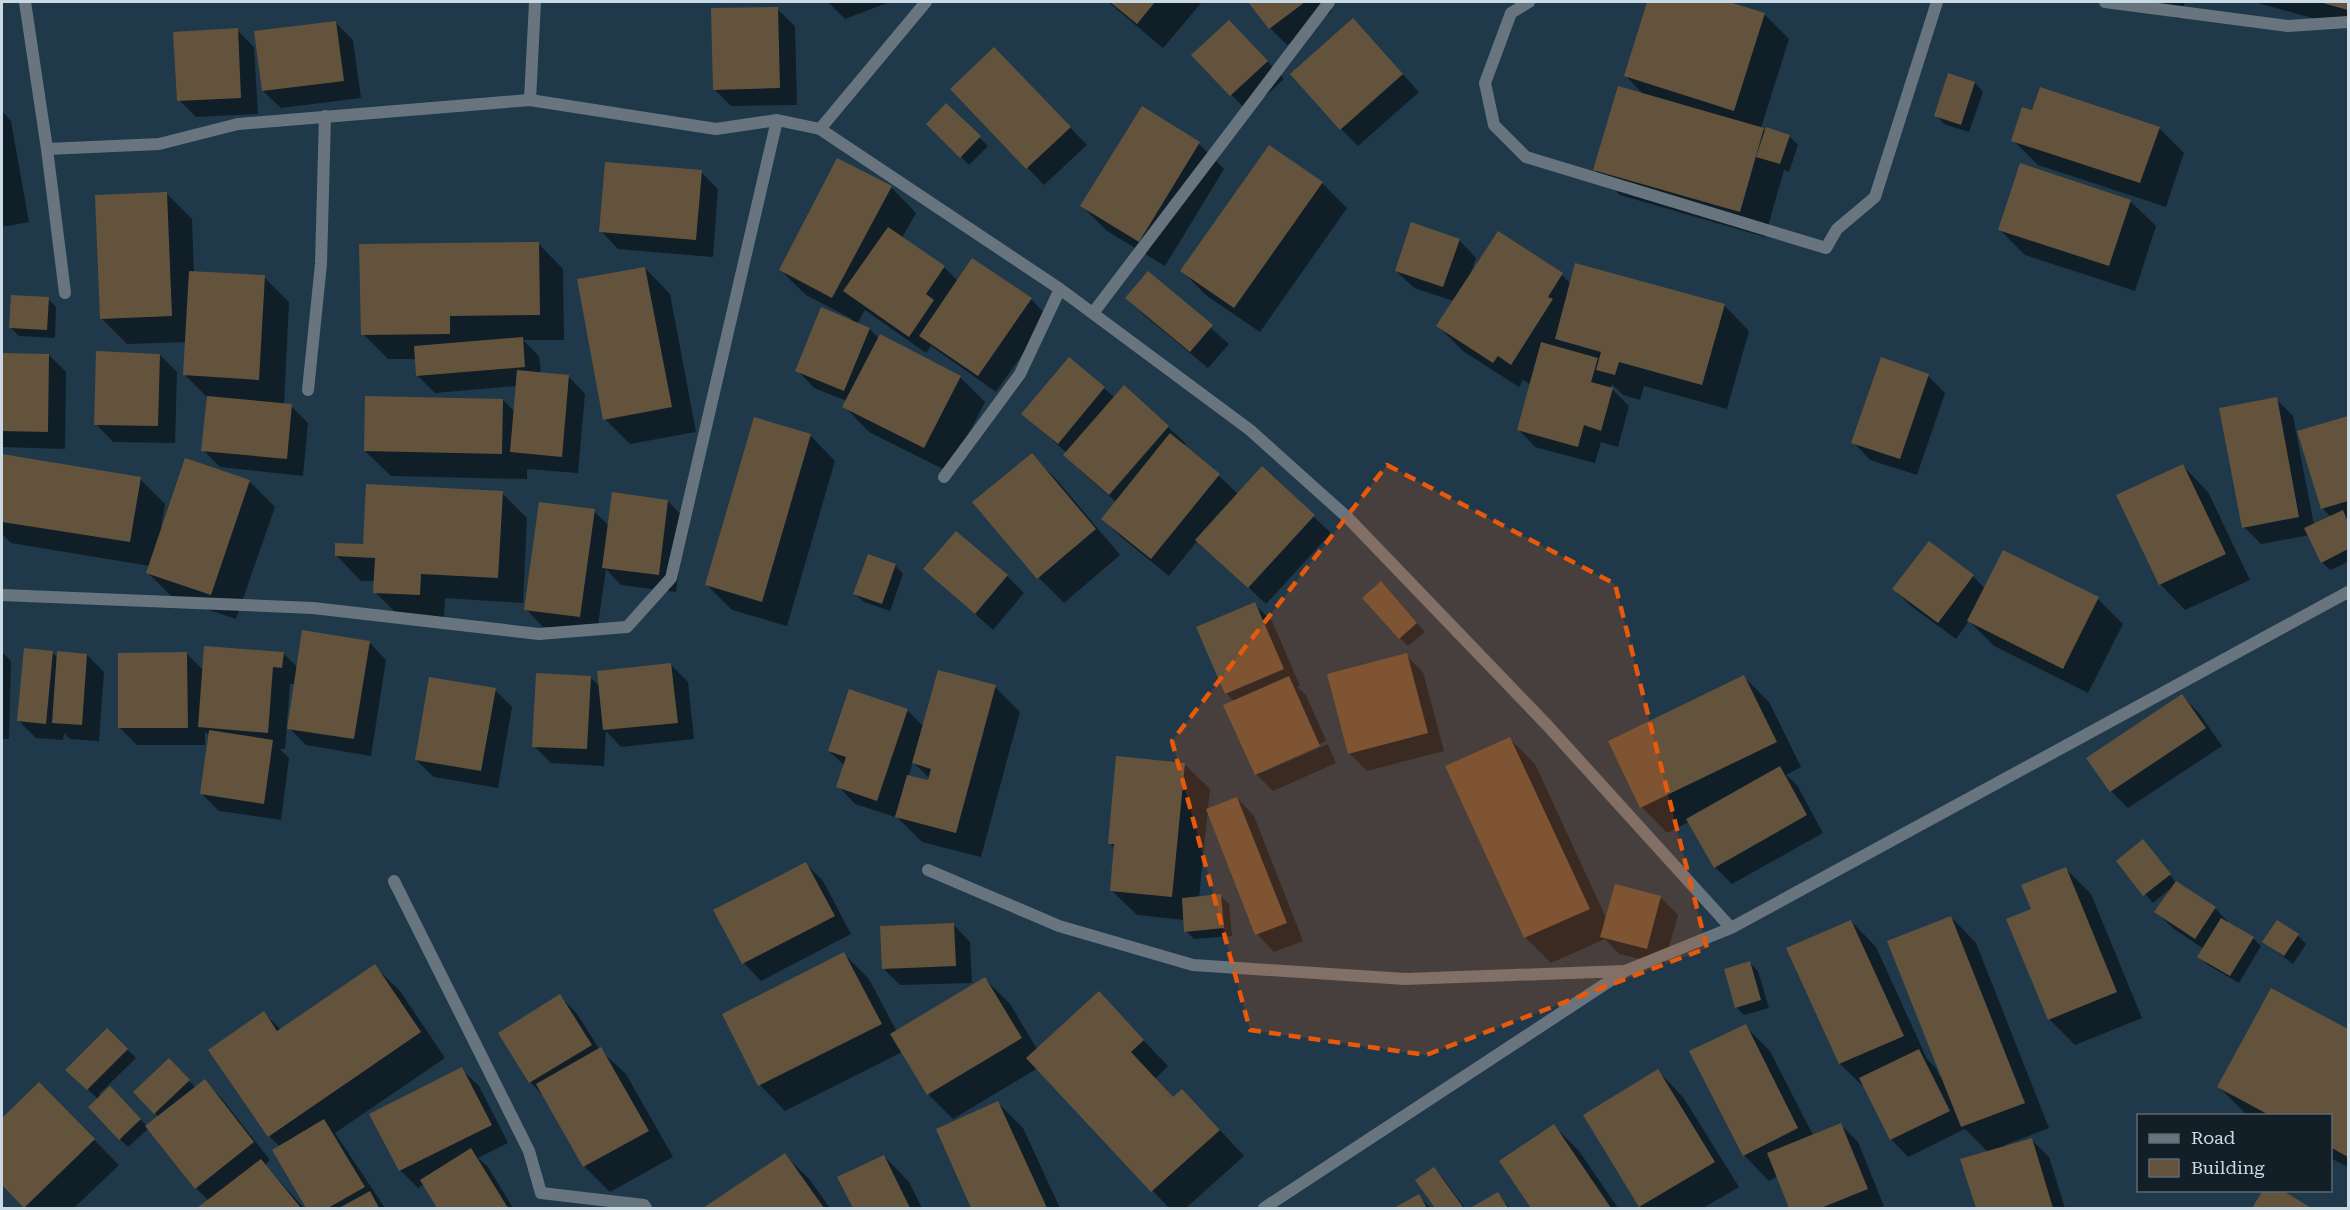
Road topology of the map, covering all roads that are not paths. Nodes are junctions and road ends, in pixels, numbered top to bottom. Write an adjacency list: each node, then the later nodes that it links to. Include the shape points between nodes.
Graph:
1 (25, 2): 13 (street)
2 (535, 2): 9 (street)
3 (926, 2): 12 (street)
4 (1329, 2): 16 (street)
5 (1529, 2): 6 (street, via 1511,13 1485,83 1494,125 1526,157 1826,249 1837,229 1875,197)
6 (1937, 2)
7 (2105, 2): 8 (street, via 2288,26)
8 (2349, 22)
9 (530, 100): 10 (street); 11 (street, via 716,129)
10 (325, 116): 13 (street, via 238,124 159,144); 17 (street, via 321,264)
11 (777, 120): 12 (street); 20 (street, via 671,578 627,627 539,634 313,608)
12 (820, 129): 14 (street)
13 (47, 149): 15 (street)
14 (1060, 289): 16 (street); 18 (street, via 1020,374)
15 (64, 293)
16 (1093, 314): 23 (street, via 1250,430 1348,518 1547,725)
17 (308, 390)
18 (944, 477)
19 (2349, 592): 23 (street)
20 (2, 595)
21 (928, 870): 24 (street, via 1059,926 1193,965 1405,980)
22 (394, 880): 25 (street, via 529,1151 541,1193 644,1204)
23 (1731, 928): 24 (street)
24 (1625, 971): 26 (street)
25 (646, 1209)
26 (1264, 1209)

